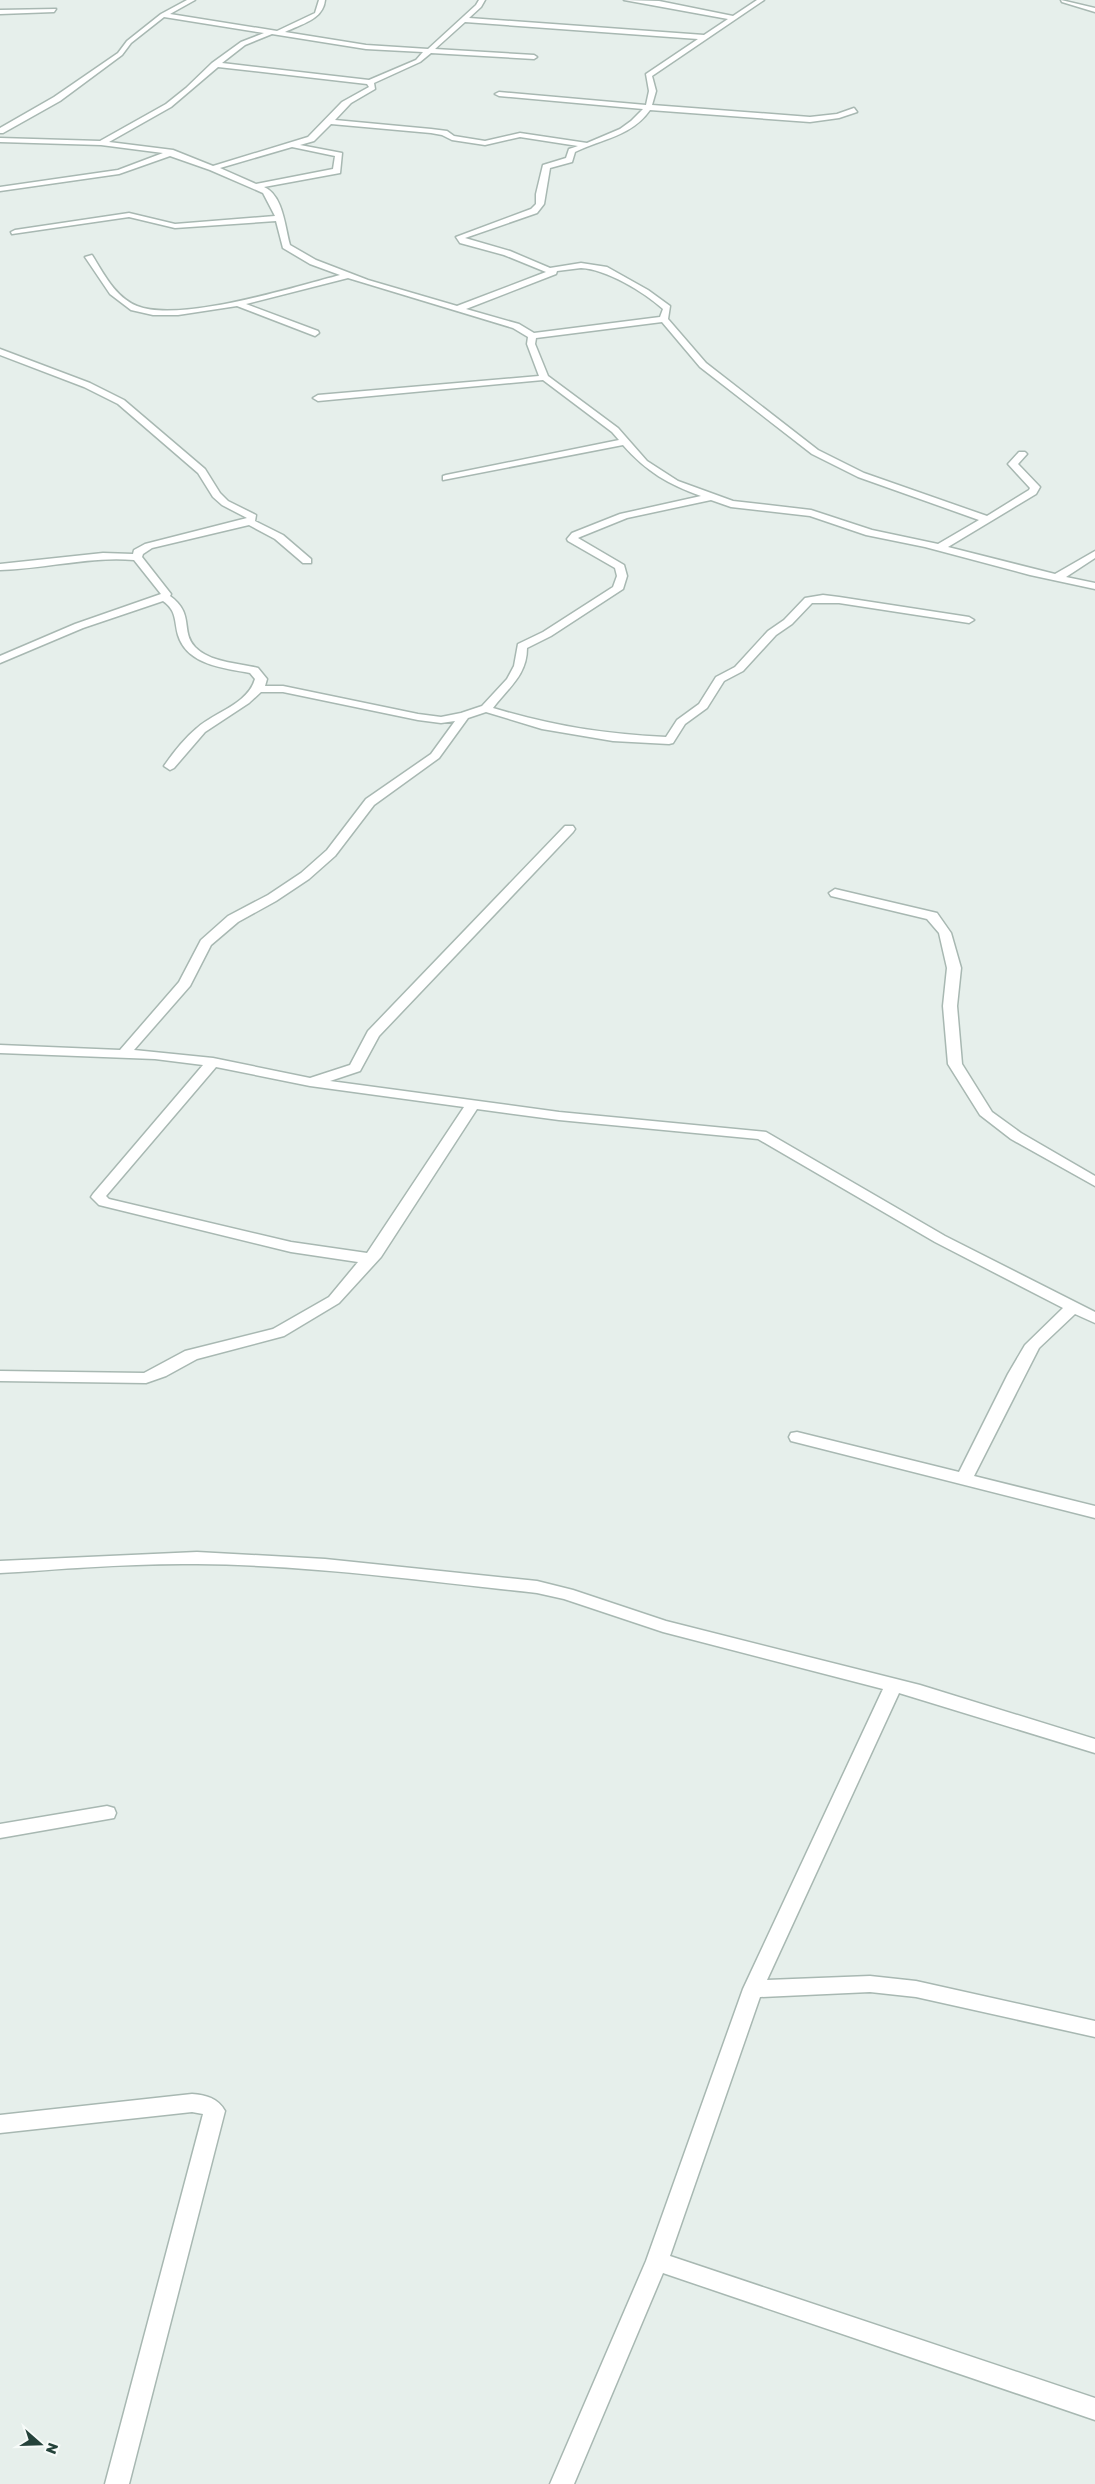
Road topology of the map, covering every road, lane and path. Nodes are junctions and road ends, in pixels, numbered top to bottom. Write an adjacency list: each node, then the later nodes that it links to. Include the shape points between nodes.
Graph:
1 (192, 0): 10 (street)
2 (322, 0): 13 (street, via 317,14)
3 (482, 0): 12 (street)
4 (627, 0): 11 (street)
5 (761, 0): 11 (street)
6 (1064, 1): 8 (street)
7 (54, 10): 9 (street)
8 (1095, 10)
9 (0, 12)
10 (163, 15): 13 (street); 23 (street, via 129,42 120,54 57,98)
11 (733, 18): 14 (street)
12 (463, 20): 14 (street); 15 (street)
13 (275, 33): 15 (street, via 366,46); 17 (street, via 254,36)
14 (703, 37): 20 (street, via 648,75 653,92)
15 (428, 50): 16 (street); 18 (street, via 418,60)
16 (534, 56)
17 (214, 64): 18 (street); 25 (street, via 177,100)
18 (370, 82): 22 (street, via 372,88 346,102)
19 (499, 94): 20 (street)
20 (648, 106): 21 (street, via 734,112 792,121 821,120); 27 (street, via 631,126)
21 (854, 110)
22 (330, 122): 26 (street, via 311,140); 27 (street, via 431,131 485,143 520,135)
23 (0, 131)
24 (0, 140): 25 (street)
25 (101, 143): 28 (street)
26 (295, 146): 29 (street); 30 (street, via 339,155 337,170)
27 (587, 146): 35 (street, via 572,151 569,160 546,167 540,204 534,211 460,237 463,241)
28 (173, 152): 29 (street); 31 (street, via 119,172)
29 (213, 168): 30 (street)
30 (258, 186): 32 (street, via 272,198)
31 (0, 189)
32 (280, 218): 33 (street, via 175,226 129,215); 38 (street, via 286,246 313,262)
33 (15, 232)
34 (89, 257): 39 (street, via 107,288 135,308 181,312)
35 (517, 258): 36 (street); 37 (street)
36 (575, 266): 37 (street); 41 (street, via 604,270 639,287 667,308)
37 (552, 270): 40 (street, via 548,275)
38 (348, 276): 39 (street); 40 (street)
39 (236, 303): 42 (street)
40 (458, 310): 43 (street, via 516,326)
41 (664, 319): 43 (street); 51 (street, via 703,365 815,452 879,482)
42 (315, 334)
43 (532, 336): 45 (street, via 531,344)
44 (0, 352): 52 (street, via 87,385 121,402 202,471 216,495 225,503 252,517)
45 (544, 377): 46 (street); 47 (street, via 615,430)
46 (318, 398)
47 (625, 442): 49 (street); 50 (street, via 644,463 675,483)
48 (1022, 454): 51 (street, via 1013,464 1035,487 1033,492)
49 (446, 478)
50 (712, 497): 53 (street, via 744,506 811,513 870,533); 64 (street, via 624,516 576,535 572,540 620,567 622,576 618,589 522,646 523,660 517,674)
51 (987, 519): 53 (street)
52 (250, 522): 55 (street, via 149,546 138,552); 56 (street, via 280,537)
53 (941, 547): 58 (street)
54 (1095, 554): 58 (street)
55 (137, 557): 57 (street, via 101,555); 60 (street, via 166,594)
56 (307, 561)
57 (0, 567)
58 (1056, 578): 59 (street)
59 (1095, 586)
60 (164, 597): 62 (street, via 79,626); 63 (street, via 176,604 182,614 188,643 193,650 214,661 254,670 261,679)
61 (969, 620): 64 (street, via 839,600 809,600 738,669 720,679 703,706 681,722 669,741 612,738 542,726)
62 (0, 660)
63 (258, 689): 65 (street, via 283,689 418,717 441,720); 66 (street, via 201,730)
64 (486, 709): 65 (street)
65 (464, 716): 70 (street, via 435,756 370,802 331,853 305,876 233,919 206,943 185,983)
66 (170, 766)
67 (569, 829): 72 (street, via 374,1034 355,1068)
68 (835, 893): 74 (street, via 932,916 945,933 954,968 950,1006 955,1064 987,1116)
69 (0, 1049): 70 (street)
70 (125, 1052): 71 (street)
71 (212, 1062): 72 (street); 75 (street, via 98,1197 111,1204 291,1247)
72 (310, 1082): 73 (street)
73 (473, 1105): 75 (street); 76 (street, via 761,1135 940,1239)
74 (1095, 1182)
75 (371, 1257): 78 (street, via 334,1300 278,1333 191,1355 146,1378)
76 (1072, 1308): 77 (street); 80 (street, via 1033,1345)
77 (1095, 1318)
78 (0, 1376)
79 (797, 1437): 80 (street)
80 (964, 1479): 81 (street)
81 (1095, 1512)
82 (0, 1567): 83 (street, via 198,1558 328,1564 537,1587 663,1626)
83 (894, 1685): 84 (street); 87 (street)
84 (1095, 1746)
85 (107, 1813): 86 (street)
86 (0, 1831)
87 (753, 1989): 88 (street, via 870,1984 916,1989); 90 (street)
88 (1095, 2029)
89 (0, 2124): 92 (street, via 192,2103 204,2104 214,2111)
90 (657, 2261): 91 (street); 93 (street)
91 (1095, 2409)
92 (117, 2484)
93 (562, 2484)

